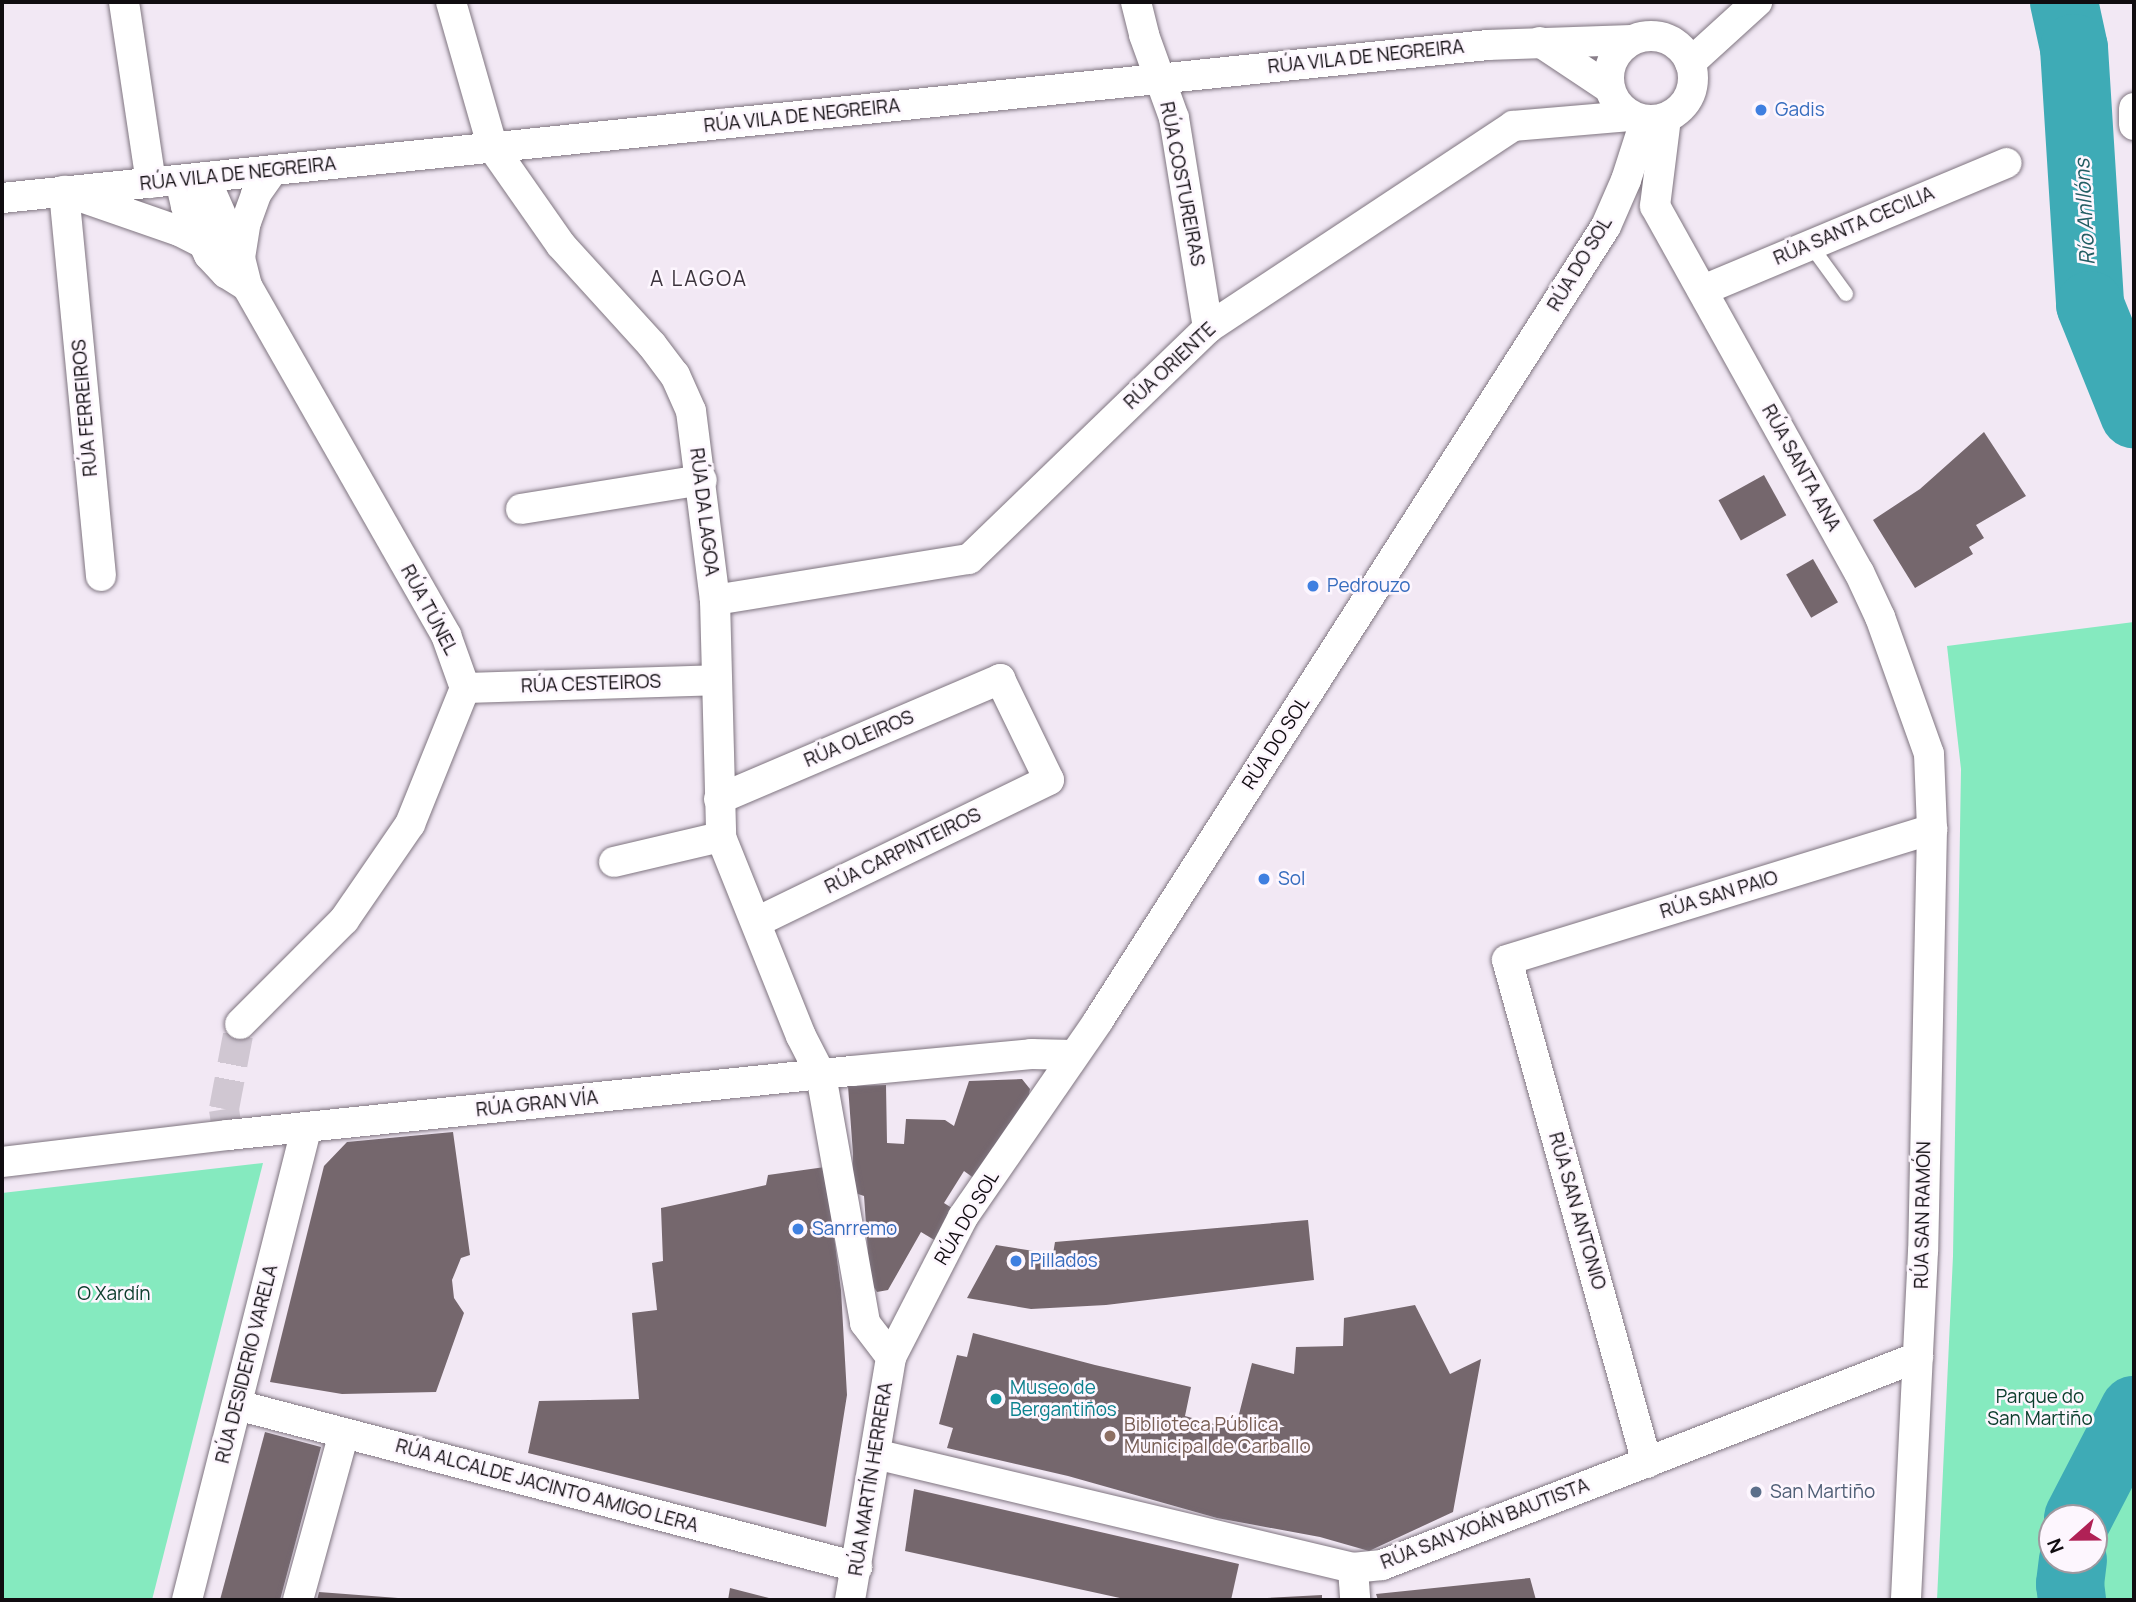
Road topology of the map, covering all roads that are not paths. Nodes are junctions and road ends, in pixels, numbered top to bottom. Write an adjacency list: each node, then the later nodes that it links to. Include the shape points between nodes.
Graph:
1 (124, 2): 17 (street)
2 (451, 2): 13 (street, RÚA DA LAGOA)
3 (1136, 2): 8 (street, RÚA COSTUREIRAS)
4 (1757, 2): 7 (street)
5 (1631, 40): 6 (street, RÚA VILA DE NEGREIRA); 7 (street, via 1659,36 1683,50); 9 (street, via 1612,60)
6 (1540, 42): 8 (street, RÚA VILA DE NEGREIRA); 9 (street)
7 (1690, 63): 11 (street, RÚA DO SOL, via 1693,75 1686,102)
8 (1160, 78): 13 (street, RÚA VILA DE NEGREIRA); 27 (street, RÚA COSTUREIRAS, via 1174,118)
9 (1609, 88): 11 (street, via 1620,108)
10 (2134, 108): 12 (street)
11 (1647, 118): 25 (street, RÚA SANTA ANA, via 1655,206); 27 (street, RÚA ORIENTE, via 1513,126); 42 (street, RÚA DO SOL, via 1606,226)
12 (2134, 125)
13 (493, 148): 15 (street, RÚA VILA DE NEGREIRA); 28 (street, RÚA DA LAGOA, via 561,245 675,375 691,411)
14 (2006, 163): 23 (street, RÚA SANTA CECILIA)
15 (272, 171): 16 (street, RÚA VILA DE NEGREIRA); 24 (street, via 252,204)
16 (192, 179): 17 (street, RÚA VILA DE NEGREIRA); 22 (street, RÚA TÚNEL, via 186,206); 24 (street, RÚA TÚNEL)
17 (151, 183): 18 (street, RÚA VILA DE NEGREIRA)
18 (64, 191): 19 (street, RÚA VILA DE NEGREIRA); 20 (street, RÚA VILA DE NEGREIRA); 21 (street, RÚA FERREIROS)
19 (2, 198)
20 (111, 208): 21 (street); 22 (street, RÚA VILA DE NEGREIRA)
21 (69, 240): 30 (street, RÚA FERREIROS)
22 (202, 243): 24 (street, RÚA TÚNEL, via 226,273)
23 (1810, 243): 25 (street, RÚA SANTA CECILIA); 26 (lane)
24 (244, 272): 34 (street, RÚA TÚNEL, via 446,635)
25 (1703, 290): 36 (street, RÚA SANTA ANA, via 1880,617 1929,754)
26 (1846, 294)
27 (1208, 328): 31 (street, RÚA ORIENTE, via 969,559)
28 (702, 480): 29 (street); 31 (street, RÚA DA LAGOA)
29 (521, 509)
30 (101, 576)
31 (715, 600): 33 (street, RÚA DA LAGOA)
32 (1000, 679): 35 (street, RÚA OLEIROS); 39 (street, RÚA CARPINTEIROS, via 1049,780)
33 (716, 680): 34 (street, RÚA CESTEIROS); 35 (street, RÚA DA LAGOA)
34 (465, 688): 41 (street, via 410,824 344,920)
35 (719, 799): 37 (street, RÚA DA LAGOA)
36 (1932, 829): 40 (street, RÚA SAN PAIO); 47 (street, RÚA SAN RAMÓN)
37 (720, 836): 38 (street); 39 (street, RÚA DA LAGOA)
38 (614, 862)
39 (757, 922): 43 (street, RÚA DA LAGOA)
40 (1507, 960): 51 (street, RÚA SAN ANTONIO)
41 (240, 1024)
42 (1073, 1055): 43 (street, RÚA GRAN VÍA, via 1031,1054); 46 (street, RÚA DO SOL, via 964,1217)
43 (821, 1075): 44 (street, RÚA GRAN VÍA); 46 (street, RÚA DA LAGOA, via 865,1323)
44 (307, 1127): 45 (street, RÚA GRAN VÍA); 48 (street, RÚA DESIDERIO VARELA)
45 (2, 1162)
46 (891, 1357): 50 (street, RÚA MARTÍN HERRERA)
47 (1918, 1357): 51 (street, RÚA SAN XOÁN BAUTISTA); 58 (street, RÚA SAN RAMÓN)
48 (237, 1405): 49 (street, RÚA ALCALDE JACINTO AMIGO LERA); 54 (street, RÚA DESIDERIO VARELA)
49 (344, 1433): 52 (street, RÚA ALCALDE JACINTO AMIGO LERA); 55 (street)
50 (875, 1454): 52 (street, RÚA MARTÍN HERRERA); 53 (street, RÚA SAN XOÁN BAUTISTA)
51 (1647, 1463): 53 (street, RÚA SAN XOÁN BAUTISTA, via 1382,1565)
52 (858, 1567): 56 (street, RÚA MARTÍN HERRERA)
53 (1353, 1567): 57 (street)
54 (187, 1600)
55 (298, 1600)
56 (850, 1600)
57 (1355, 1600)
58 (1906, 1600)

